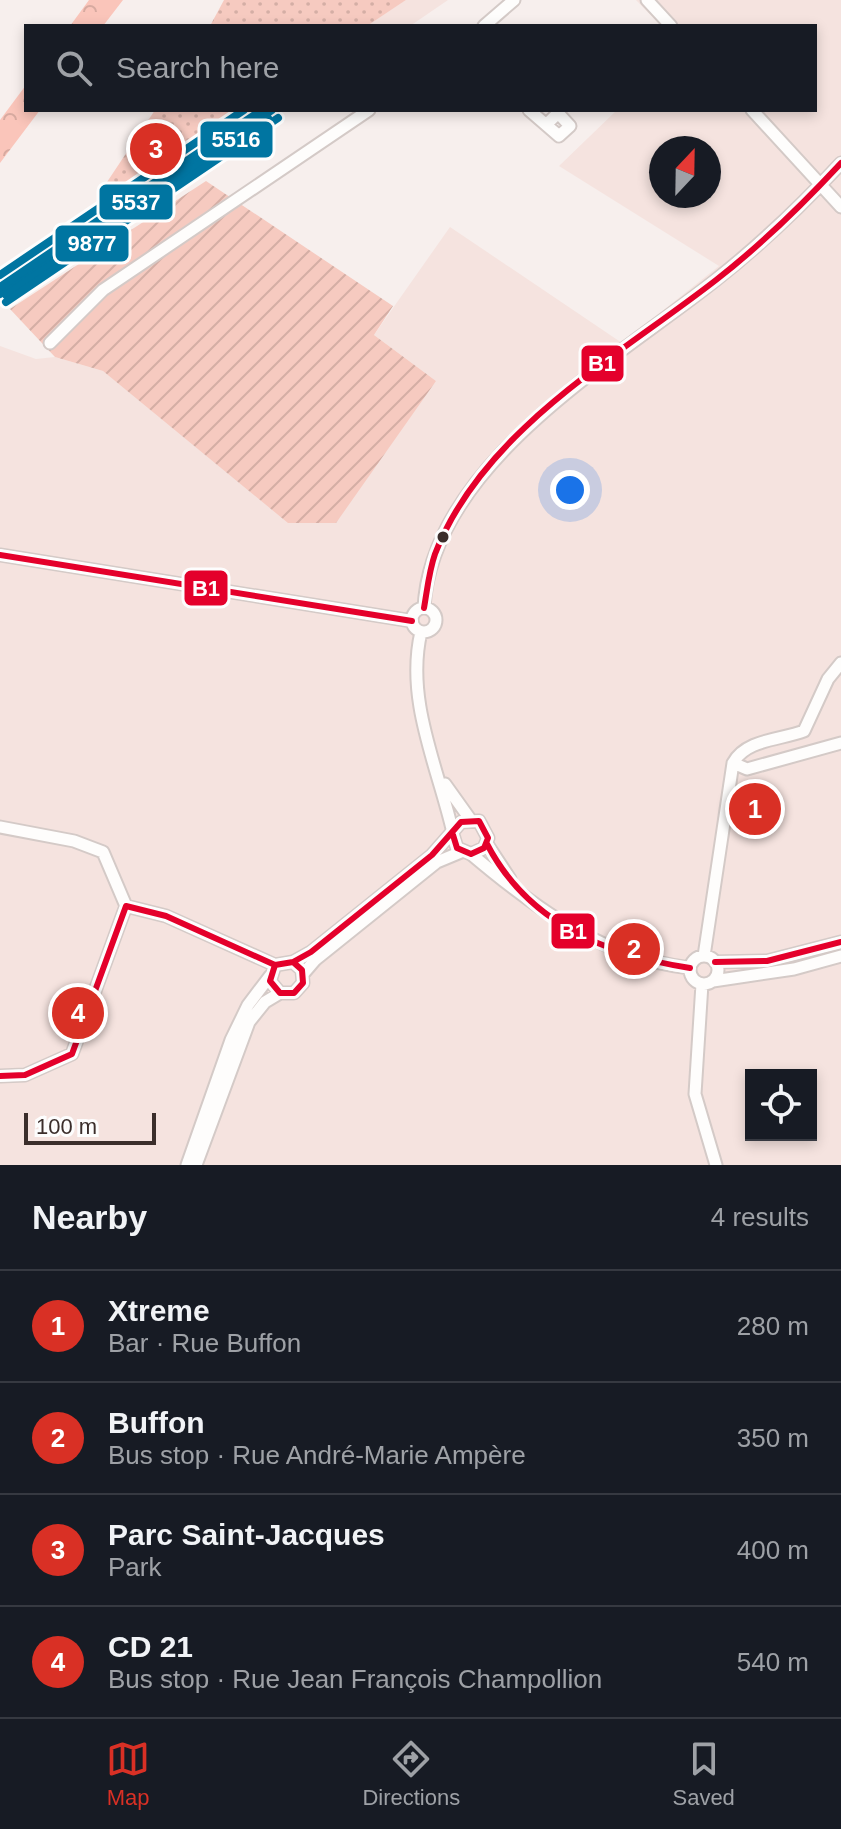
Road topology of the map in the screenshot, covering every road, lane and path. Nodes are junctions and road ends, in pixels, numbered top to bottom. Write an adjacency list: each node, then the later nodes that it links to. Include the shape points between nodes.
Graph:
1 (514, 0): 3 (street)
2 (647, 0): 4 (street)
3 (486, 24)
4 (669, 24)
5 (366, 112): 12 (street, via 103,290)
6 (532, 112): 8 (street)
7 (754, 112): 10 (street)
8 (547, 124)
9 (841, 163): 10 (street)
10 (822, 183): 11 (street); 14 (street, via 720,277 533,422 491,462 445,533)
11 (841, 207)
12 (50, 343)
13 (0, 555): 15 (street)
14 (424, 608): 15 (street); 16 (street, via 436,621)
15 (412, 621): 16 (street)
16 (421, 632): 20 (street, via 420,708)
17 (841, 663): 19 (street, via 804,731 745,749)
18 (841, 743): 19 (street, via 747,769)
19 (733, 763): 30 (street)
20 (438, 774): 21 (street); 23 (street)
21 (470, 819): 23 (street); 24 (street, via 486,828)
22 (0, 827): 27 (street, via 103,852)
23 (453, 834): 25 (street); 31 (street)
24 (487, 844): 25 (street, via 481,851); 26 (street)
25 (466, 853): 26 (street); 34 (street, via 437,862)
26 (520, 893): 32 (street, via 596,943 633,957)
27 (126, 906): 33 (street, via 166,916); 37 (street, via 72,1054 25,1075)
28 (841, 942): 30 (street, via 767,961)
29 (841, 956): 35 (street)
30 (710, 959): 32 (street, via 693,961); 35 (street, via 718,974)
31 (293, 962): 33 (street); 34 (street)
32 (690, 968): 35 (street, via 691,977)
33 (272, 970): 36 (street, via 272,986); 38 (street, via 231,1040)
34 (303, 974): 36 (street, via 298,990)
35 (708, 982): 40 (street, via 695,1094)
36 (280, 993): 39 (street, via 249,1022)
37 (0, 1076)
38 (187, 1165)
39 (196, 1165)
40 (716, 1165)

